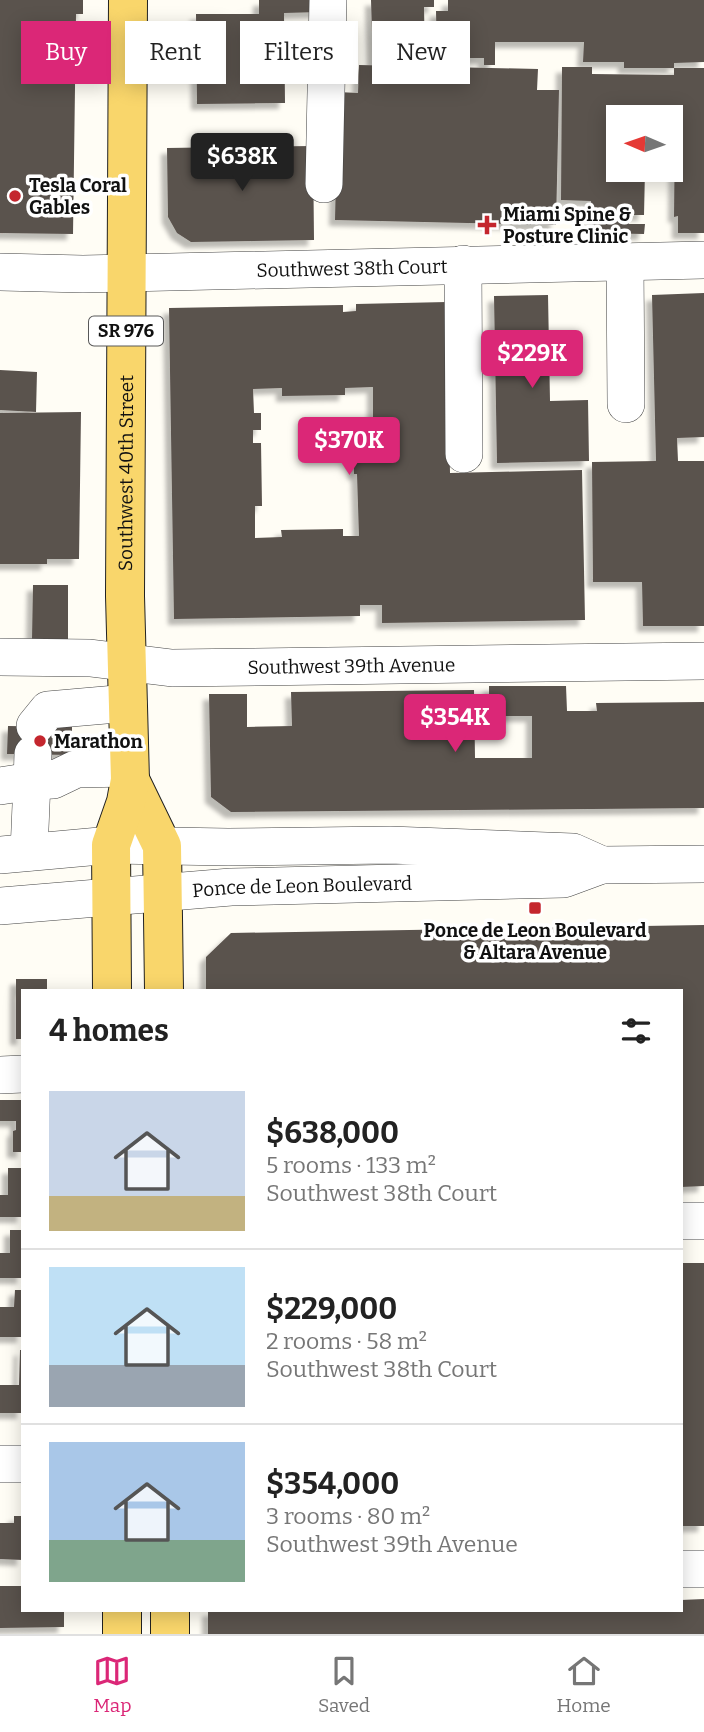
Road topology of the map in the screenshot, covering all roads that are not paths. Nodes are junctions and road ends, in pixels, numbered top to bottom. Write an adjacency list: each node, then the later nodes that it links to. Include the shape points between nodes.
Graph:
1 (128, 0): 8 (main road, Southwest 40th Street / SR 976)
2 (328, 0): 3 (street)
3 (324, 184)
4 (704, 260): 5 (street, Southwest 38th Court)
5 (625, 261): 6 (street, Southwest 38th Court); 9 (street)
6 (463, 264): 8 (street, Southwest 38th Court); 10 (street)
7 (0, 272): 8 (street, Southwest 38th Court)
8 (126, 272): 13 (main road, Southwest 40th Street / SR 976)
9 (626, 404)
10 (464, 454)
11 (0, 657): 13 (street, Southwest 39th Avenue)
12 (704, 661): 13 (street, Southwest 39th Avenue, via 172,668)
13 (127, 662): 14 (main road, Southwest 40th Street / SR 976)
14 (128, 703): 15 (street, via 48,710); 16 (main road, Southwest 40th Street / SR 976)
15 (25, 762): 16 (street, via 53,780 76,769); 19 (street)
16 (130, 774): 17 (main road, Southwest 40th Street / SR 976); 18 (main road, Southwest 40th Street / SR 976)
17 (111, 845): 18 (street, Ponce de Leon Boulevard); 19 (street, Ponce de Leon Boulevard); 23 (main road, Southwest 40th Street / SR 976)
18 (162, 846): 21 (street, Ponce de Leon Boulevard, via 437,846 573,852); 22 (main road, Southwest 40th Street / SR 976)
19 (14, 854)
20 (704, 864): 21 (street, Ponce de Leon Boulevard)
21 (603, 865): 22 (street, Ponce de Leon Boulevard, via 564,879 231,887)
22 (162, 893): 23 (street, Ponce de Leon Boulevard); 26 (main road, Southwest 40th Street / SR 976)
23 (110, 898): 24 (street, Ponce de Leon Boulevard); 25 (main road, Southwest 40th Street / SR 976)
24 (0, 906)
25 (112, 989)
26 (164, 989)
27 (21, 1074): 28 (street)
28 (0, 1075)
29 (683, 1221): 30 (street)
30 (704, 1221)
31 (0, 1464): 32 (street)
32 (21, 1464)
33 (683, 1569): 34 (street)
34 (704, 1569)
35 (122, 1612): 37 (main road)
36 (170, 1612): 38 (main road)
37 (122, 1634)
38 (170, 1634)

